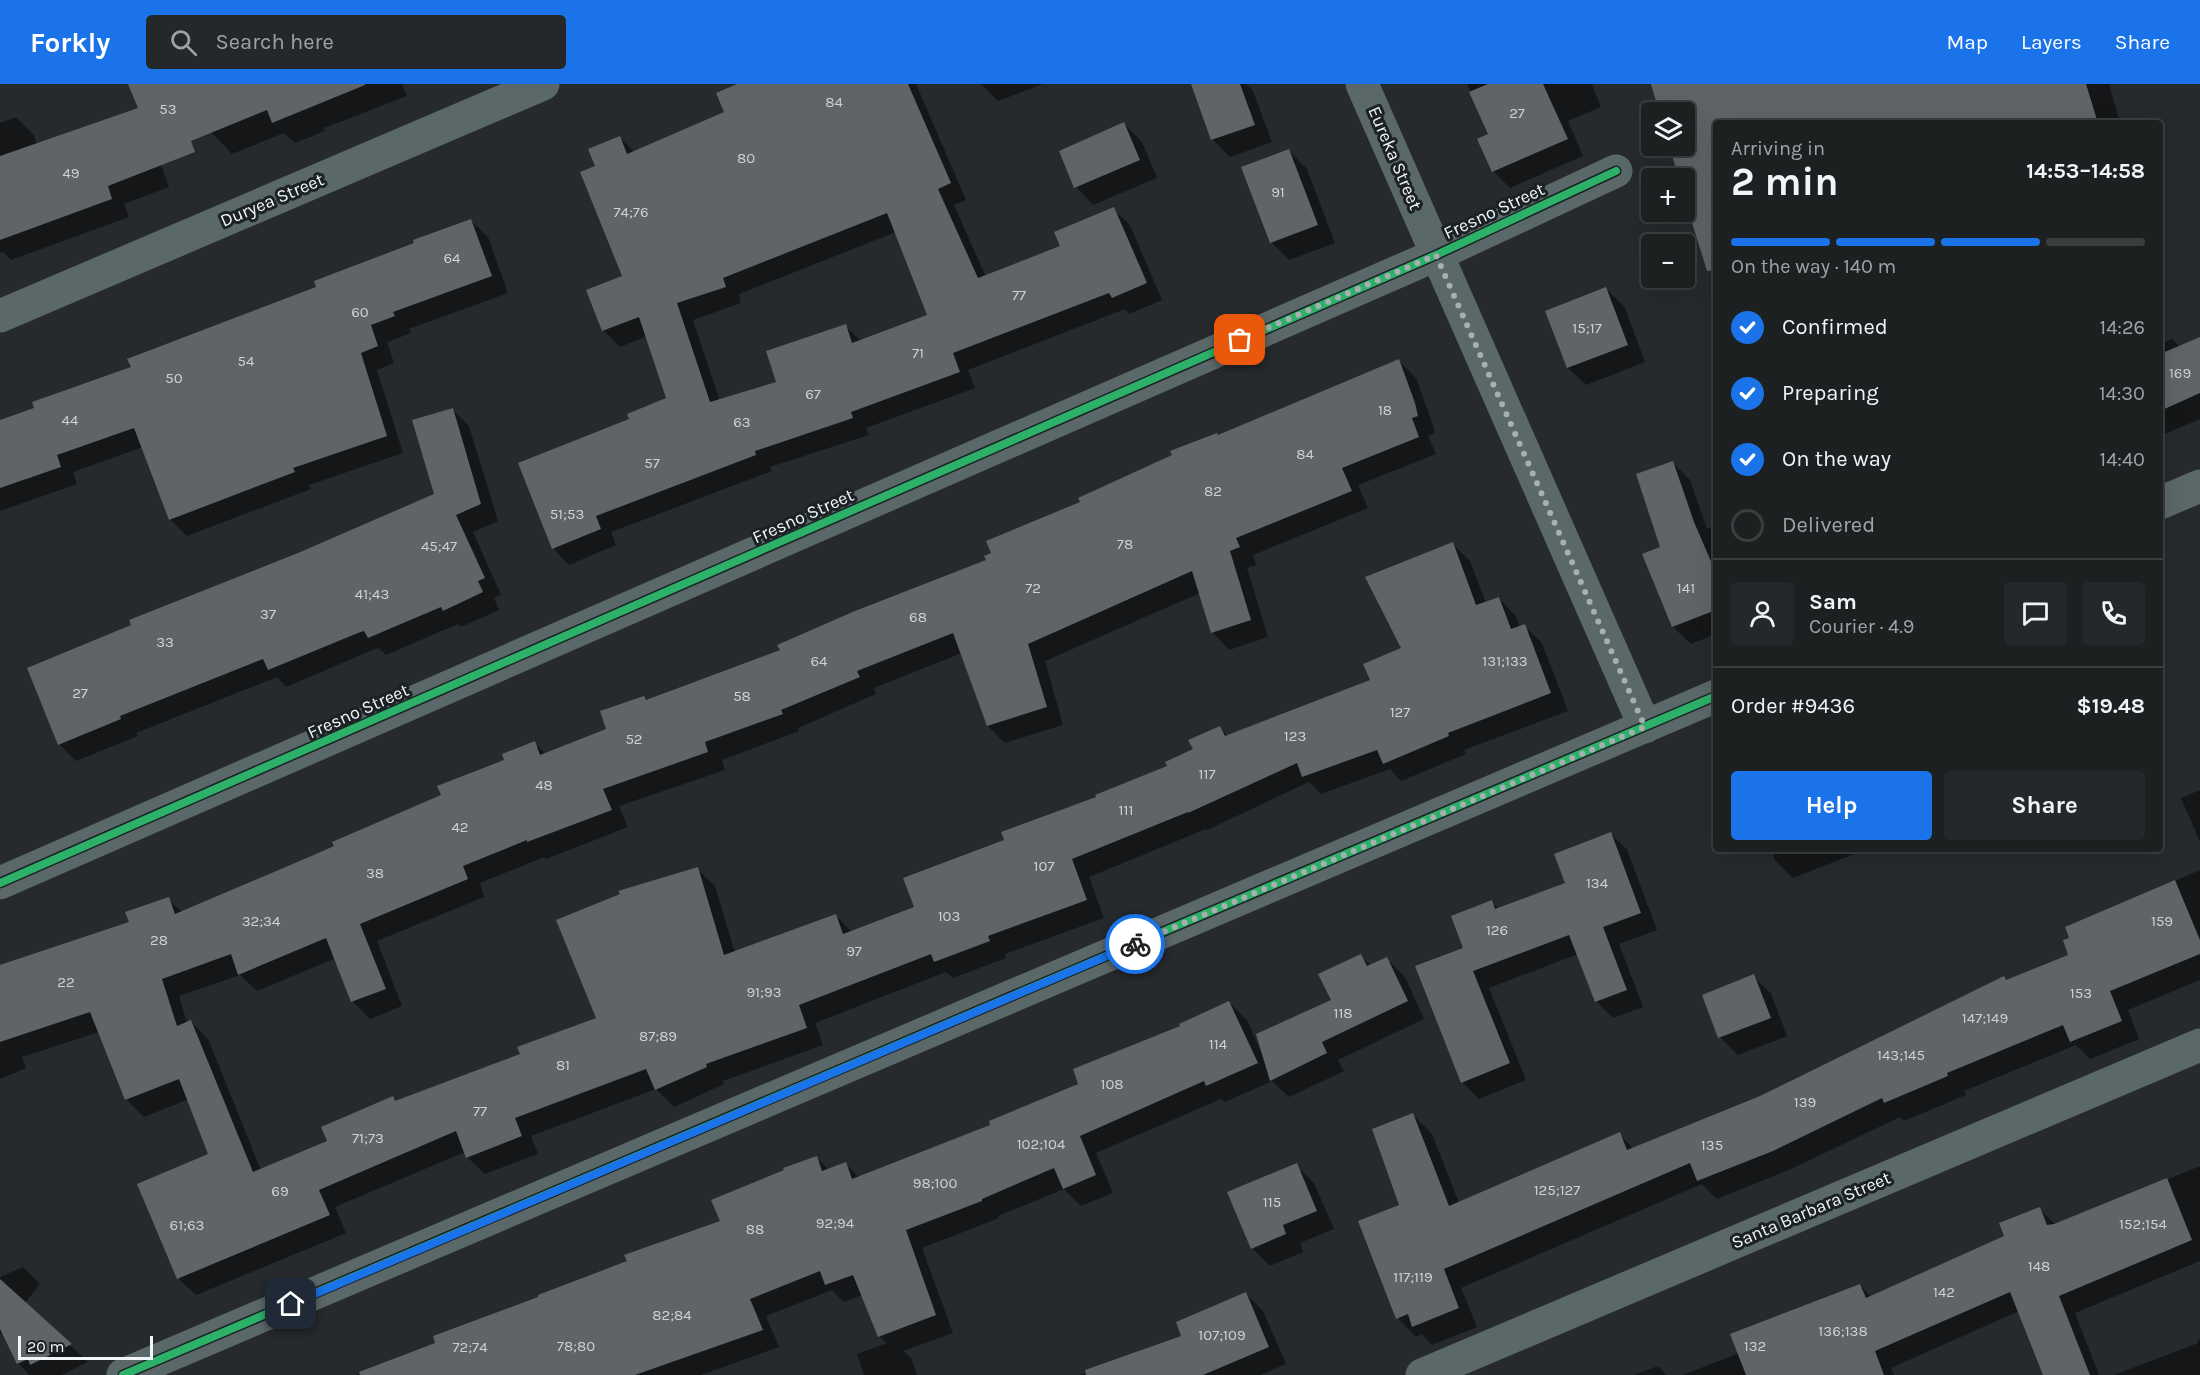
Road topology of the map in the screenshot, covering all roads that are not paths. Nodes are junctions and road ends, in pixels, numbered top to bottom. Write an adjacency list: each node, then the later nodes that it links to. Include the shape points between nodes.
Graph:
1 (543, 84): 5 (street, Duryea Street)
2 (1362, 84): 4 (street, Eureka Street)
3 (1616, 171): 4 (street, Fresno Street)
4 (1436, 255): 9 (street, Eureka Street); 10 (street, Fresno Street)
5 (0, 316)
6 (2200, 486): 7 (street)
7 (2163, 502)
8 (1713, 697): 9 (street)
9 (1645, 727): 12 (street)
10 (0, 884)
11 (2200, 1045): 13 (street, Santa Barbara Street)
12 (123, 1375)
13 (1422, 1375)

